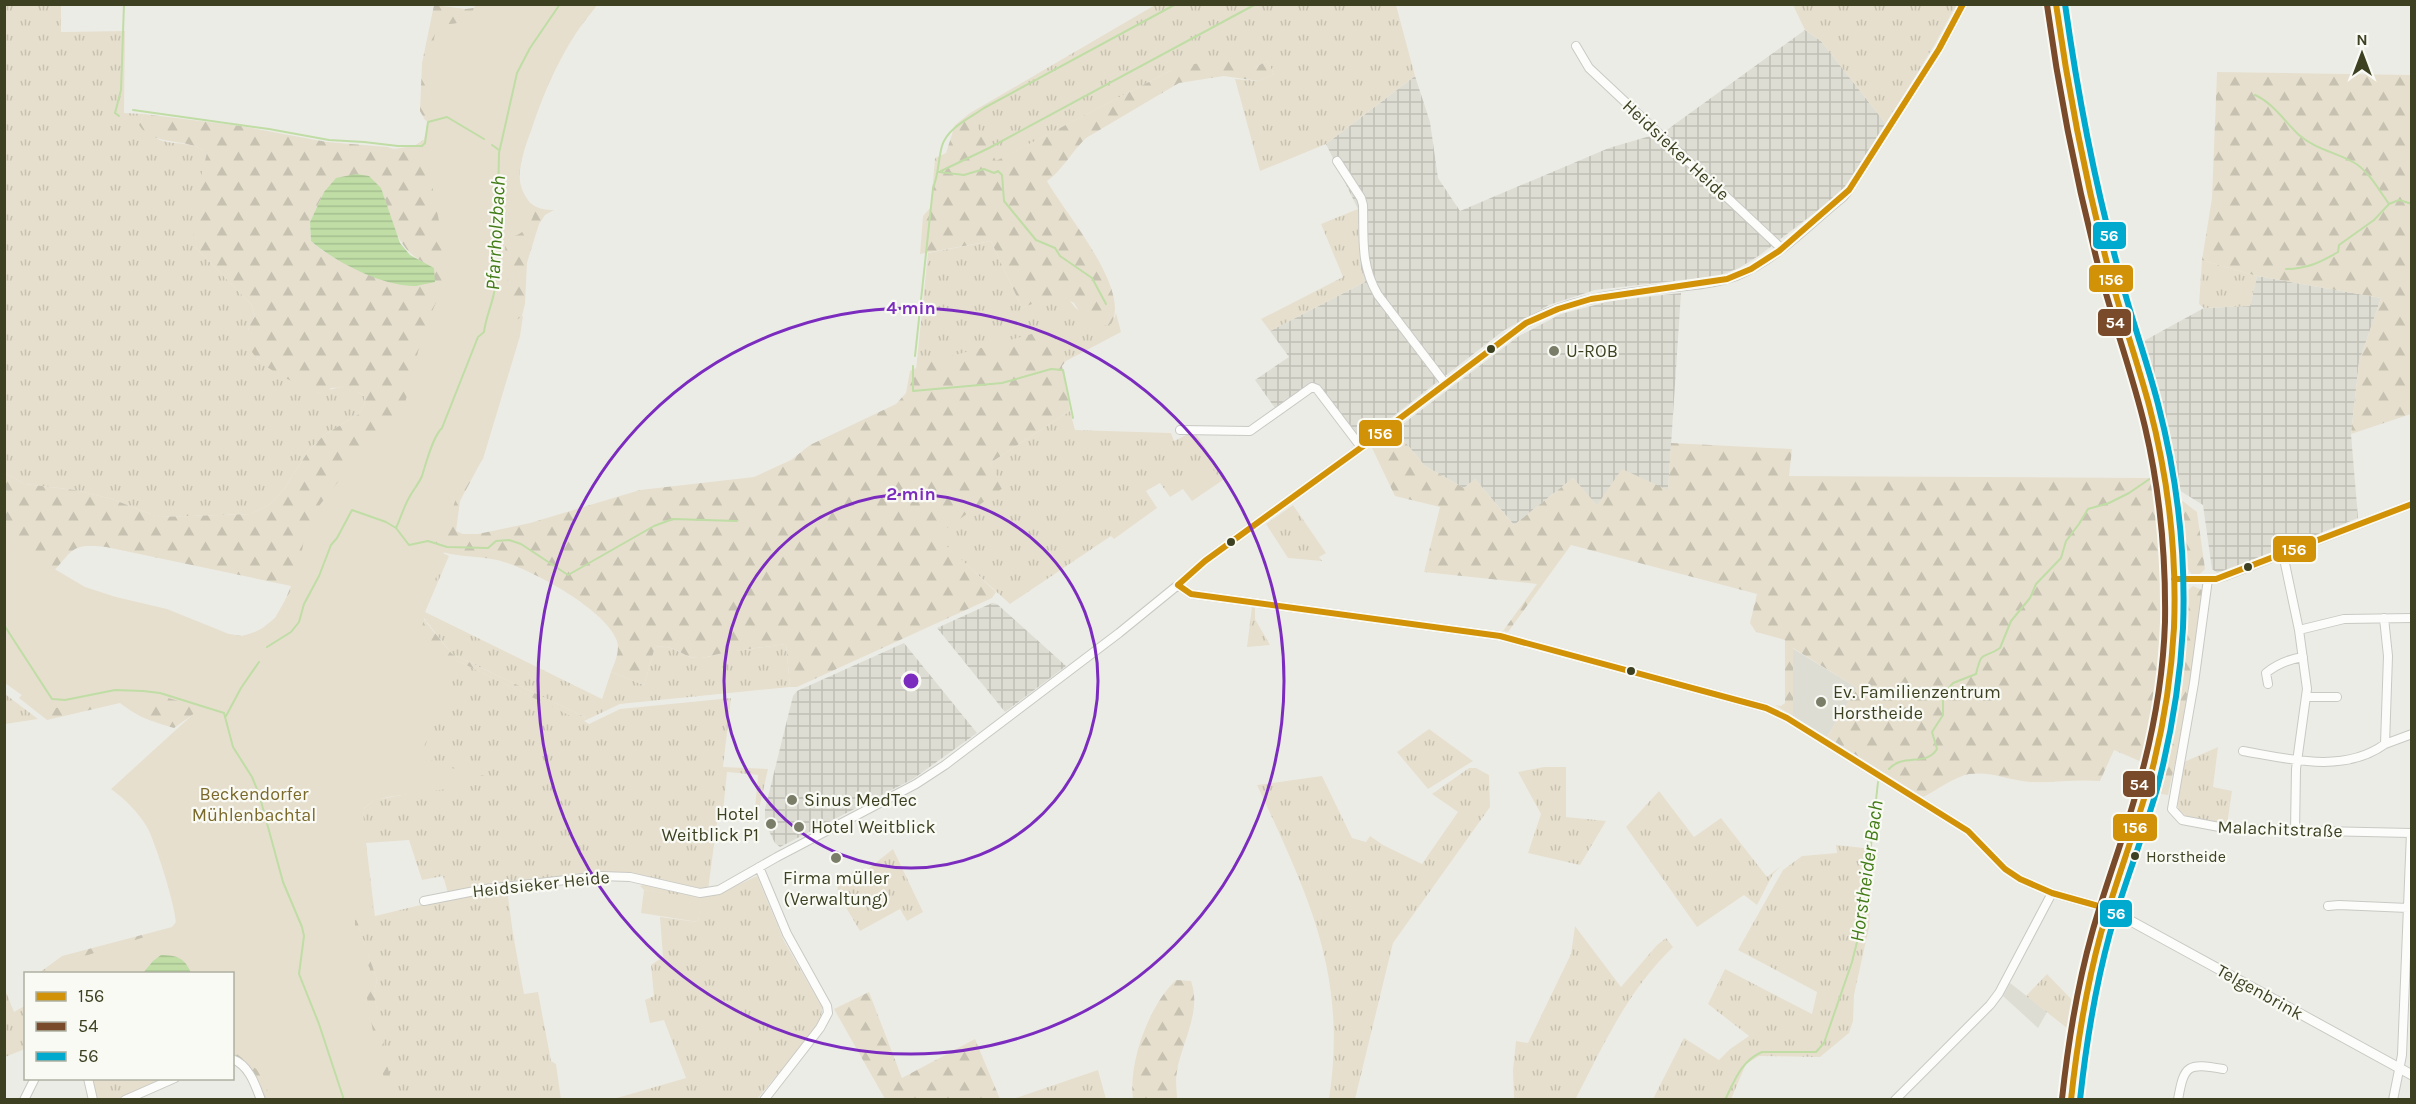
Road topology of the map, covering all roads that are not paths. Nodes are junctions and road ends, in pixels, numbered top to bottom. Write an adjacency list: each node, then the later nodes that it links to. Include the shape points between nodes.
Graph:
1 (1963, 4): 5 (street, Heidsieker Heide, via 1855,183)
2 (2056, 4): 11 (main road, via 2085,176 2154,426 2167,496)
3 (1576, 46): 5 (street, Heidsieker Heide, via 1589,68)
4 (1337, 160): 6 (street, via 1363,205 1364,257 1370,281)
5 (1781, 248): 6 (street, Heidsieker Heide, via 1752,268 1720,281 1610,295 1556,308 1517,329)
6 (1445, 383): 8 (street, Heidsieker Heide)
7 (1180, 430): 8 (street, via 1250,430 1312,387)
8 (1361, 447): 13 (street, Heidsieker Heide)
9 (2412, 504): 10 (street)
10 (2283, 554): 12 (street); 16 (street)
11 (2174, 579): 12 (street); 32 (main road, via 2170,672 2160,736)
12 (2208, 579): 25 (street, Malachitstraße, via 2172,809 2182,820 2213,827)
13 (1178, 585): 27 (street, Heidsieker Heide, via 932,775); 28 (street, via 1191,594 1500,636 1766,708 1968,831 2006,869)
14 (2384, 618): 15 (street); 16 (street, via 2344,618); 22 (street, via 2388,656)
15 (2412, 618)
16 (2299, 630): 17 (street)
17 (2303, 657): 18 (street, via 2269,670); 19 (street)
18 (2268, 684)
19 (2307, 697): 20 (street); 24 (street)
20 (2337, 697)
21 (2412, 734): 22 (street)
22 (2385, 744): 24 (street, via 2356,759)
23 (2243, 751): 24 (street)
24 (2296, 760): 25 (street)
25 (2295, 831): 26 (street, Malachitstraße)
26 (2411, 833): 31 (street)
27 (759, 867): 29 (street, Heidsieker Heide, via 710,893 630,877 601,876 485,889); 44 (street, via 787,934 828,1013)
28 (2052, 893): 32 (street); 45 (street, via 1990,1005)
29 (424, 901)
30 (2328, 906): 31 (street)
31 (2408, 908): 35 (street)
32 (2109, 909): 35 (street, Telgenbrink); 46 (main road, via 2090,975)
33 (234, 1060): 43 (street, via 252,1076)
34 (2223, 1069): 47 (street, via 2191,1066 2183,1074)
35 (2399, 1069): 36 (street, Telgenbrink); 48 (street)
36 (2412, 1075)
37 (34, 1080): 40 (street)
38 (88, 1080): 41 (street)
39 (170, 1080): 42 (street)
40 (24, 1100)
41 (93, 1100)
42 (125, 1100)
43 (261, 1100)
44 (764, 1100)
45 (1895, 1100)
46 (2071, 1100)
47 (2178, 1100)
48 (2393, 1100)

